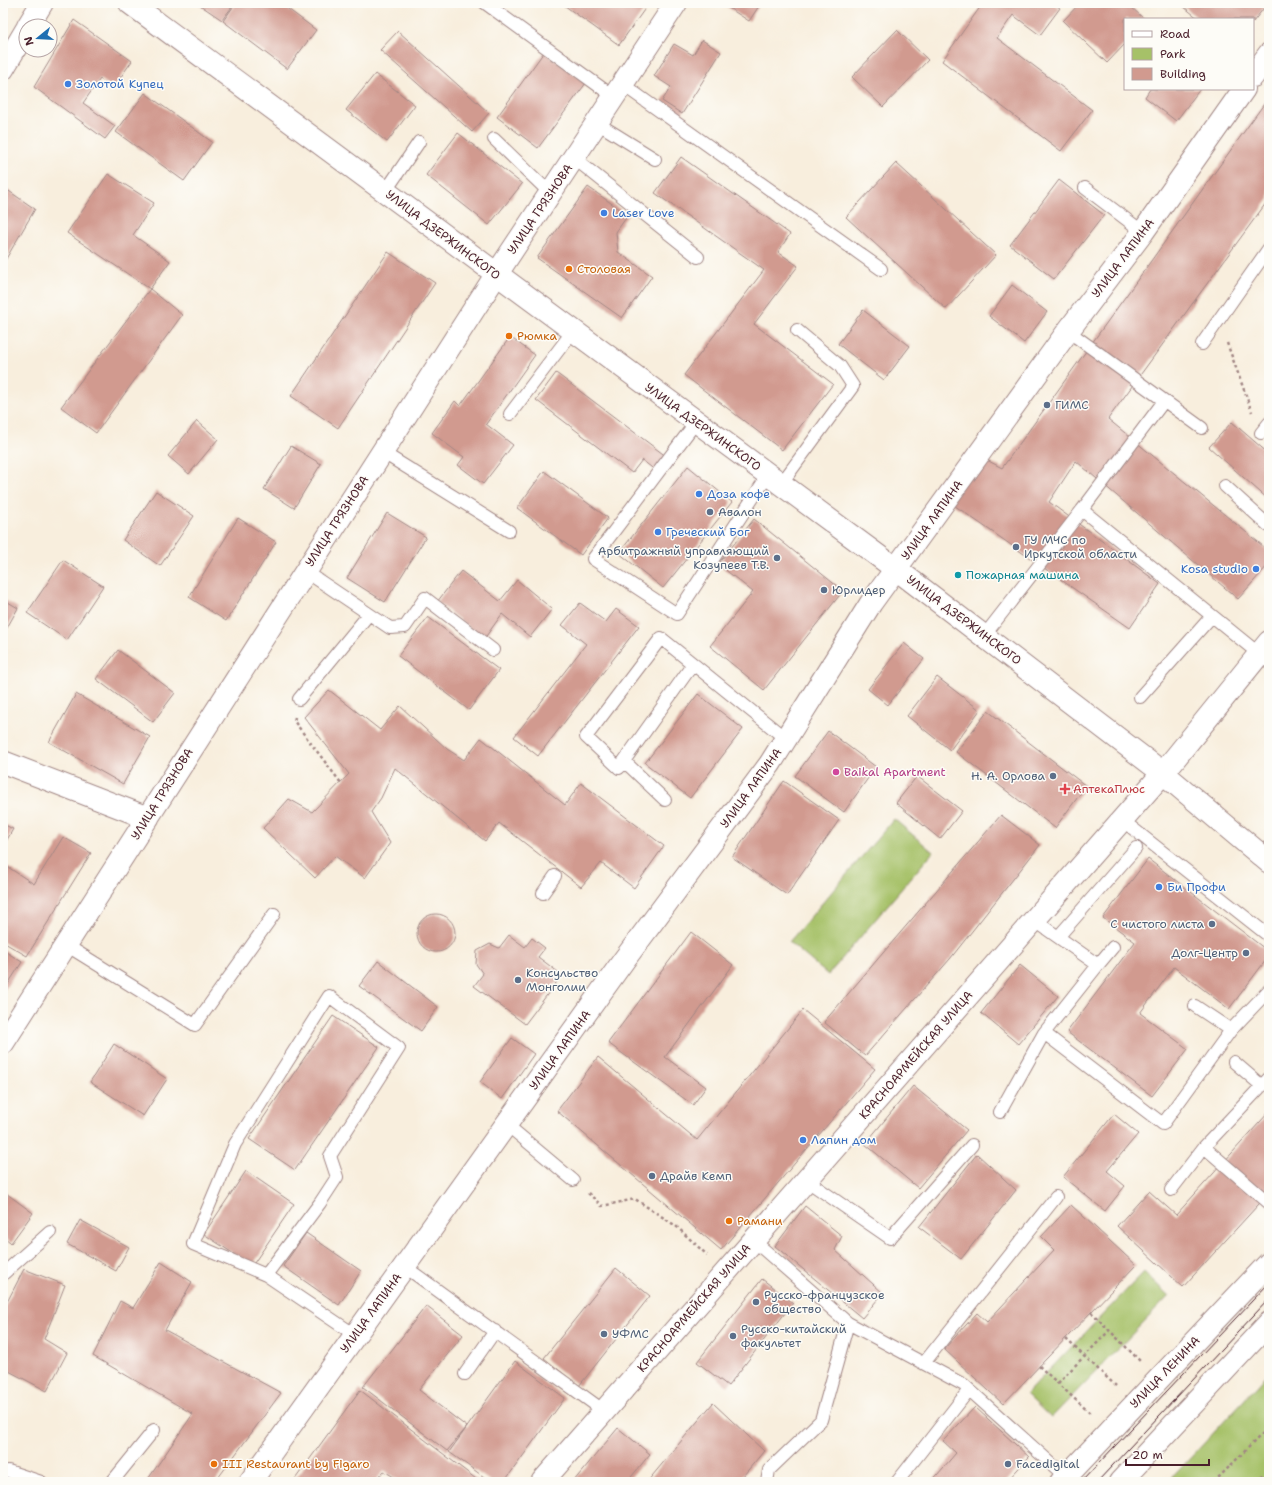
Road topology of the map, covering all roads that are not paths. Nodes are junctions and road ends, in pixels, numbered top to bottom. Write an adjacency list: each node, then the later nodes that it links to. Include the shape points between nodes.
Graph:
1 (42, 3): 5 (street)
2 (130, 3): 18 (street, УЛИЦА ДЗЕРЖИНСКОГО)
3 (485, 3): 11 (lane)
4 (676, 3): 11 (street, УЛИЦА ГРЯЗНОВА)
5 (33, 18)
6 (18, 43): 8 (street)
7 (1269, 54): 9 (street)
8 (3, 68)
9 (1254, 75)
10 (1243, 90): 20 (street, УЛИЦА ЛАПИНА)
11 (618, 91): 12 (street, УЛИЦА ГРЯЗНОВА); 23 (lane)
12 (597, 123): 15 (street, УЛИЦА ГРЯЗНОВА); 16 (lane)
13 (494, 139): 19 (lane)
14 (419, 142): 18 (lane)
15 (574, 158): 19 (street, УЛИЦА ГРЯЗНОВА); 22 (lane)
16 (655, 160)
17 (1085, 188): 20 (lane)
18 (385, 192): 24 (street, УЛИЦА ДЗЕРЖИНСКОГО)
19 (550, 194): 24 (street, УЛИЦА ГРЯЗНОВА)
20 (1143, 232): 27 (street, УЛИЦА ЛАПИНА)
21 (1269, 248): 28 (lane)
22 (698, 257)
23 (881, 269)
24 (496, 275): 26 (street, УЛИЦА ДЗЕРЖИНСКОГО); 35 (street, УЛИЦА ГРЯЗНОВА)
25 (797, 330): 36 (lane, via 840,366 853,386)
26 (573, 331): 30 (lane); 31 (street, УЛИЦА ДЗЕРЖИНСКОГО)
27 (1068, 331): 29 (lane); 41 (street, УЛИЦА ЛАПИНА)
28 (1202, 344)
29 (1164, 401): 33 (lane); 38 (lane)
30 (510, 414)
31 (696, 422): 36 (street, УЛИЦА ДЗЕРЖИНСКОГО); 36 (lane, via 593,559 677,614)
32 (1269, 423): 34 (lane)
33 (1202, 428)
34 (1260, 434)
35 (382, 452): 40 (lane); 42 (street, УЛИЦА ГРЯЗНОВА)
36 (775, 479): 41 (street, УЛИЦА ДЗЕРЖИНСКОГО)
37 (1225, 486): 39 (lane)
38 (1082, 510): 44 (lane); 45 (lane)
39 (1269, 526)
40 (509, 531)
41 (896, 569): 45 (street, УЛИЦА ДЗЕРЖИНСКОГО); 51 (street, УЛИЦА ЛАПИНА)
42 (305, 571): 43 (lane); 56 (street, УЛИЦА ГРЯЗНОВА)
43 (369, 614): 46 (lane, via 390,628 405,627 425,598); 50 (lane)
44 (1211, 616): 47 (lane); 49 (lane)
45 (984, 636): 54 (street, УЛИЦА ДЗЕРЖИНСКОГО)
46 (493, 650)
47 (1266, 653): 54 (street, КРАСНОАРМЕЙСКАЯ УЛИЦА)
48 (693, 664): 51 (lane); 53 (lane); 53 (lane, via 661,638 586,737 619,768)
49 (1140, 697)
50 (299, 700)
51 (786, 739): 77 (street, УЛИЦА ЛАПИНА)
52 (3, 762): 56 (street)
53 (624, 762): 55 (lane)
54 (1163, 773): 57 (street, КРАСНОАРМЕЙСКАЯ УЛИЦА); 59 (street, УЛИЦА ДЗЕРЖИНСКОГО)
55 (665, 800)
56 (148, 818): 66 (street, УЛИЦА ГРЯЗНОВА)
57 (1122, 820): 63 (street, КРАСНОАРМЕЙСКАЯ УЛИЦА); 64 (lane)
58 (1136, 848): 65 (lane)
59 (1269, 862)
60 (555, 876): 61 (lane)
61 (543, 893)
62 (274, 914): 66 (lane, via 196,1025)
63 (1034, 920): 65 (lane); 81 (street, КРАСНОАРМЕЙСКАЯ УЛИЦА)
64 (1269, 936)
65 (1058, 937): 68 (lane)
66 (66, 945): 73 (street, УЛИЦА ГРЯЗНОВА)
67 (1113, 947): 68 (lane)
68 (1098, 965): 72 (lane)
69 (1269, 990): 71 (lane)
70 (1195, 1006): 71 (lane)
71 (1231, 1030): 72 (lane, via 1163,1124)
72 (1044, 1033): 76 (lane)
73 (3, 1043)
74 (1234, 1062): 75 (lane)
75 (1265, 1082): 79 (lane)
76 (1000, 1112)
77 (506, 1124): 80 (lane); 88 (street, УЛИЦА ЛАПИНА)
78 (972, 1145): 81 (lane, via 890,1238)
79 (1204, 1147): 82 (lane); 84 (lane)
80 (573, 1180)
81 (806, 1180): 86 (street, КРАСНОАРМЕЙСКАЯ УЛИЦА)
82 (1171, 1190)
83 (1056, 1197): 95 (lane)
84 (1269, 1203)
85 (50, 1232): 89 (lane)
86 (753, 1240): 91 (lane); 98 (street, КРАСНОАРМЕЙСКАЯ УЛИЦА)
87 (1269, 1263): 101 (street, УЛИЦА ЛЕНИНА)
88 (404, 1266): 93 (lane); 94 (street, УЛИЦА ЛАПИНА)
89 (3, 1274)
90 (266, 1275): 90 (lane, via 337,1177 330,1156 399,1048 329,996 235,1144 193,1244); 94 (lane)
91 (848, 1323): 95 (lane); 106 (lane, via 821,1420 769,1470)
92 (1269, 1323): 108 (street)
93 (495, 1332): 96 (lane); 98 (lane)
94 (355, 1335): 104 (street, УЛИЦА ЛАПИНА)
95 (924, 1363): 97 (lane)
96 (465, 1374)
97 (969, 1390): 101 (lane); 107 (lane)
98 (604, 1411): 105 (street, КРАСНОАРМЕЙСКАЯ УЛИЦА)
99 (154, 1430): 103 (lane)
100 (5, 1474): 102 (lane)
101 (1063, 1479)
102 (41, 1482)
103 (112, 1482)
104 (250, 1482)
105 (542, 1482)
106 (767, 1482)
107 (897, 1482)
108 (1120, 1482)

